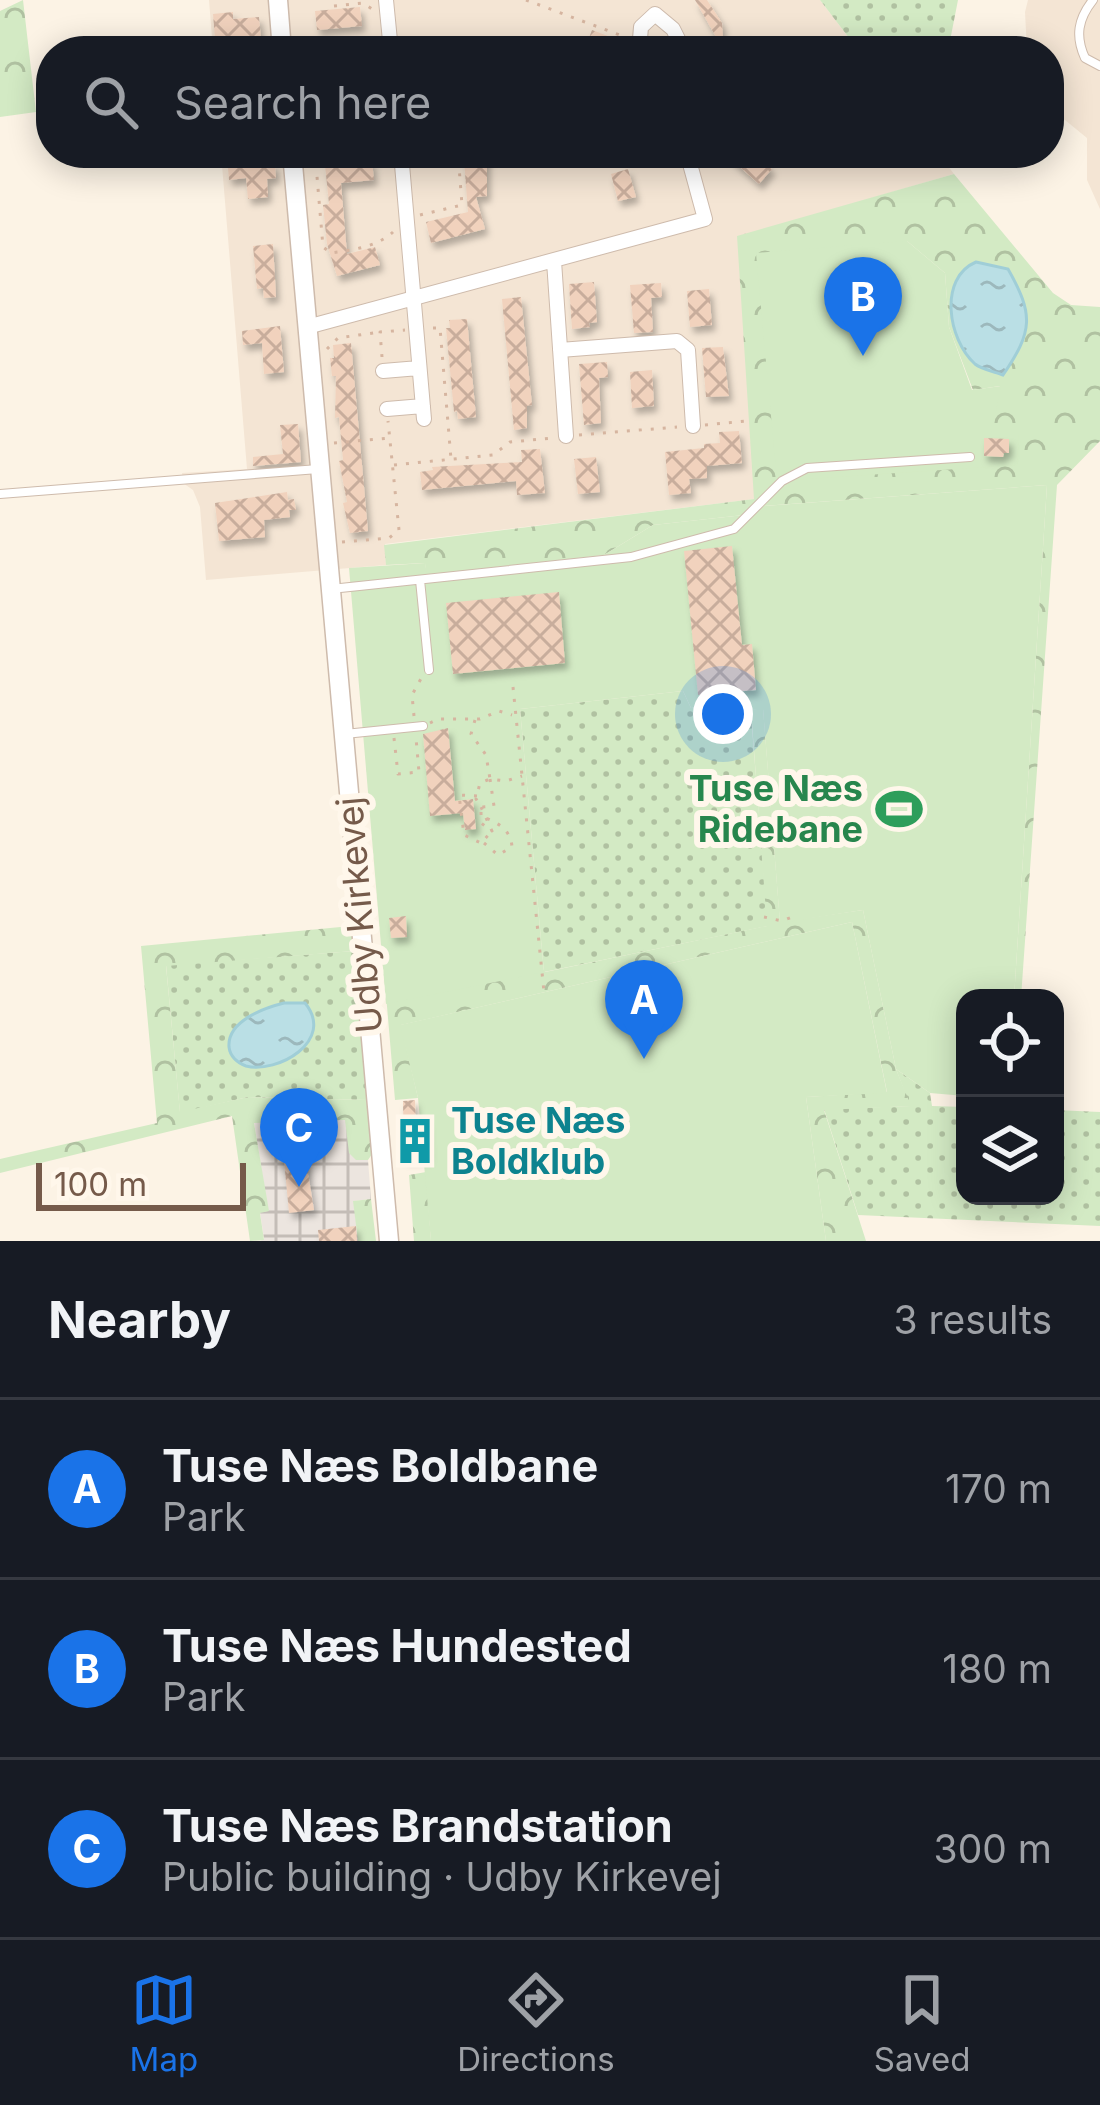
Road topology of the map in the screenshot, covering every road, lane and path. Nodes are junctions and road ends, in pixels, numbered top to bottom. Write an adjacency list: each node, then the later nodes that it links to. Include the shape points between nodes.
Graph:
1 (278, 0): 6 (street)
2 (526, 0): 8 (path)
3 (1093, 0): 11 (lane, via 1078,40 1084,58)
4 (380, 5): 5 (path); 7 (street)
5 (334, 6)
6 (281, 36)
7 (388, 36)
8 (614, 36)
9 (640, 36): 10 (street, via 655,14)
10 (677, 36)
11 (1100, 66)
12 (293, 168): 21 (street, Udby Kirkevej)
13 (316, 168): 18 (path, via 323,247 348,250)
14 (401, 168): 17 (street)
15 (459, 168): 17 (path, via 462,205)
16 (691, 168): 19 (street, via 705,219)
17 (406, 218): 20 (street)
18 (394, 231)
19 (554, 261): 20 (street); 23 (street)
20 (414, 296): 21 (street); 25 (street)
21 (307, 327): 33 (street, Udby Kirkevej)
22 (380, 332): 24 (path, via 338,338)
23 (560, 350): 28 (street, via 676,341 688,350); 29 (street)
24 (324, 358)
25 (419, 368): 26 (street); 27 (street, via 423,413)
26 (383, 371)
27 (387, 409)
28 (693, 426)
29 (566, 436)
30 (390, 438): 31 (path)
31 (332, 443)
32 (970, 458): 37 (lane, via 807,468 782,481 734,529 632,557)
33 (320, 469): 34 (lane); 38 (street, Udby Kirkevej)
34 (0, 494)
35 (399, 530): 36 (path)
36 (340, 542)
37 (420, 580): 38 (lane); 39 (lane)
38 (330, 589): 44 (street, Udby Kirkevej)
39 (429, 670)
40 (513, 687): 41 (path)
41 (516, 718): 42 (path, via 499,711); 45 (path)
42 (475, 720): 43 (path, via 438,718); 46 (path, via 471,734)
43 (423, 726): 44 (lane)
44 (343, 734): 55 (street, Udby Kirkevej)
45 (522, 776): 46 (path); 54 (path)
46 (490, 779): 47 (path); 48 (path, via 494,806)
47 (477, 796): 48 (path); 51 (path, via 458,795 461,826)
48 (481, 807): 49 (path); 50 (path, via 481,823)
49 (486, 818): 50 (path); 51 (path, via 500,824 512,847 498,855)
50 (492, 831): 51 (path)
51 (483, 841)
52 (764, 917): 53 (path)
53 (792, 917)
54 (544, 992)
55 (389, 1241)

